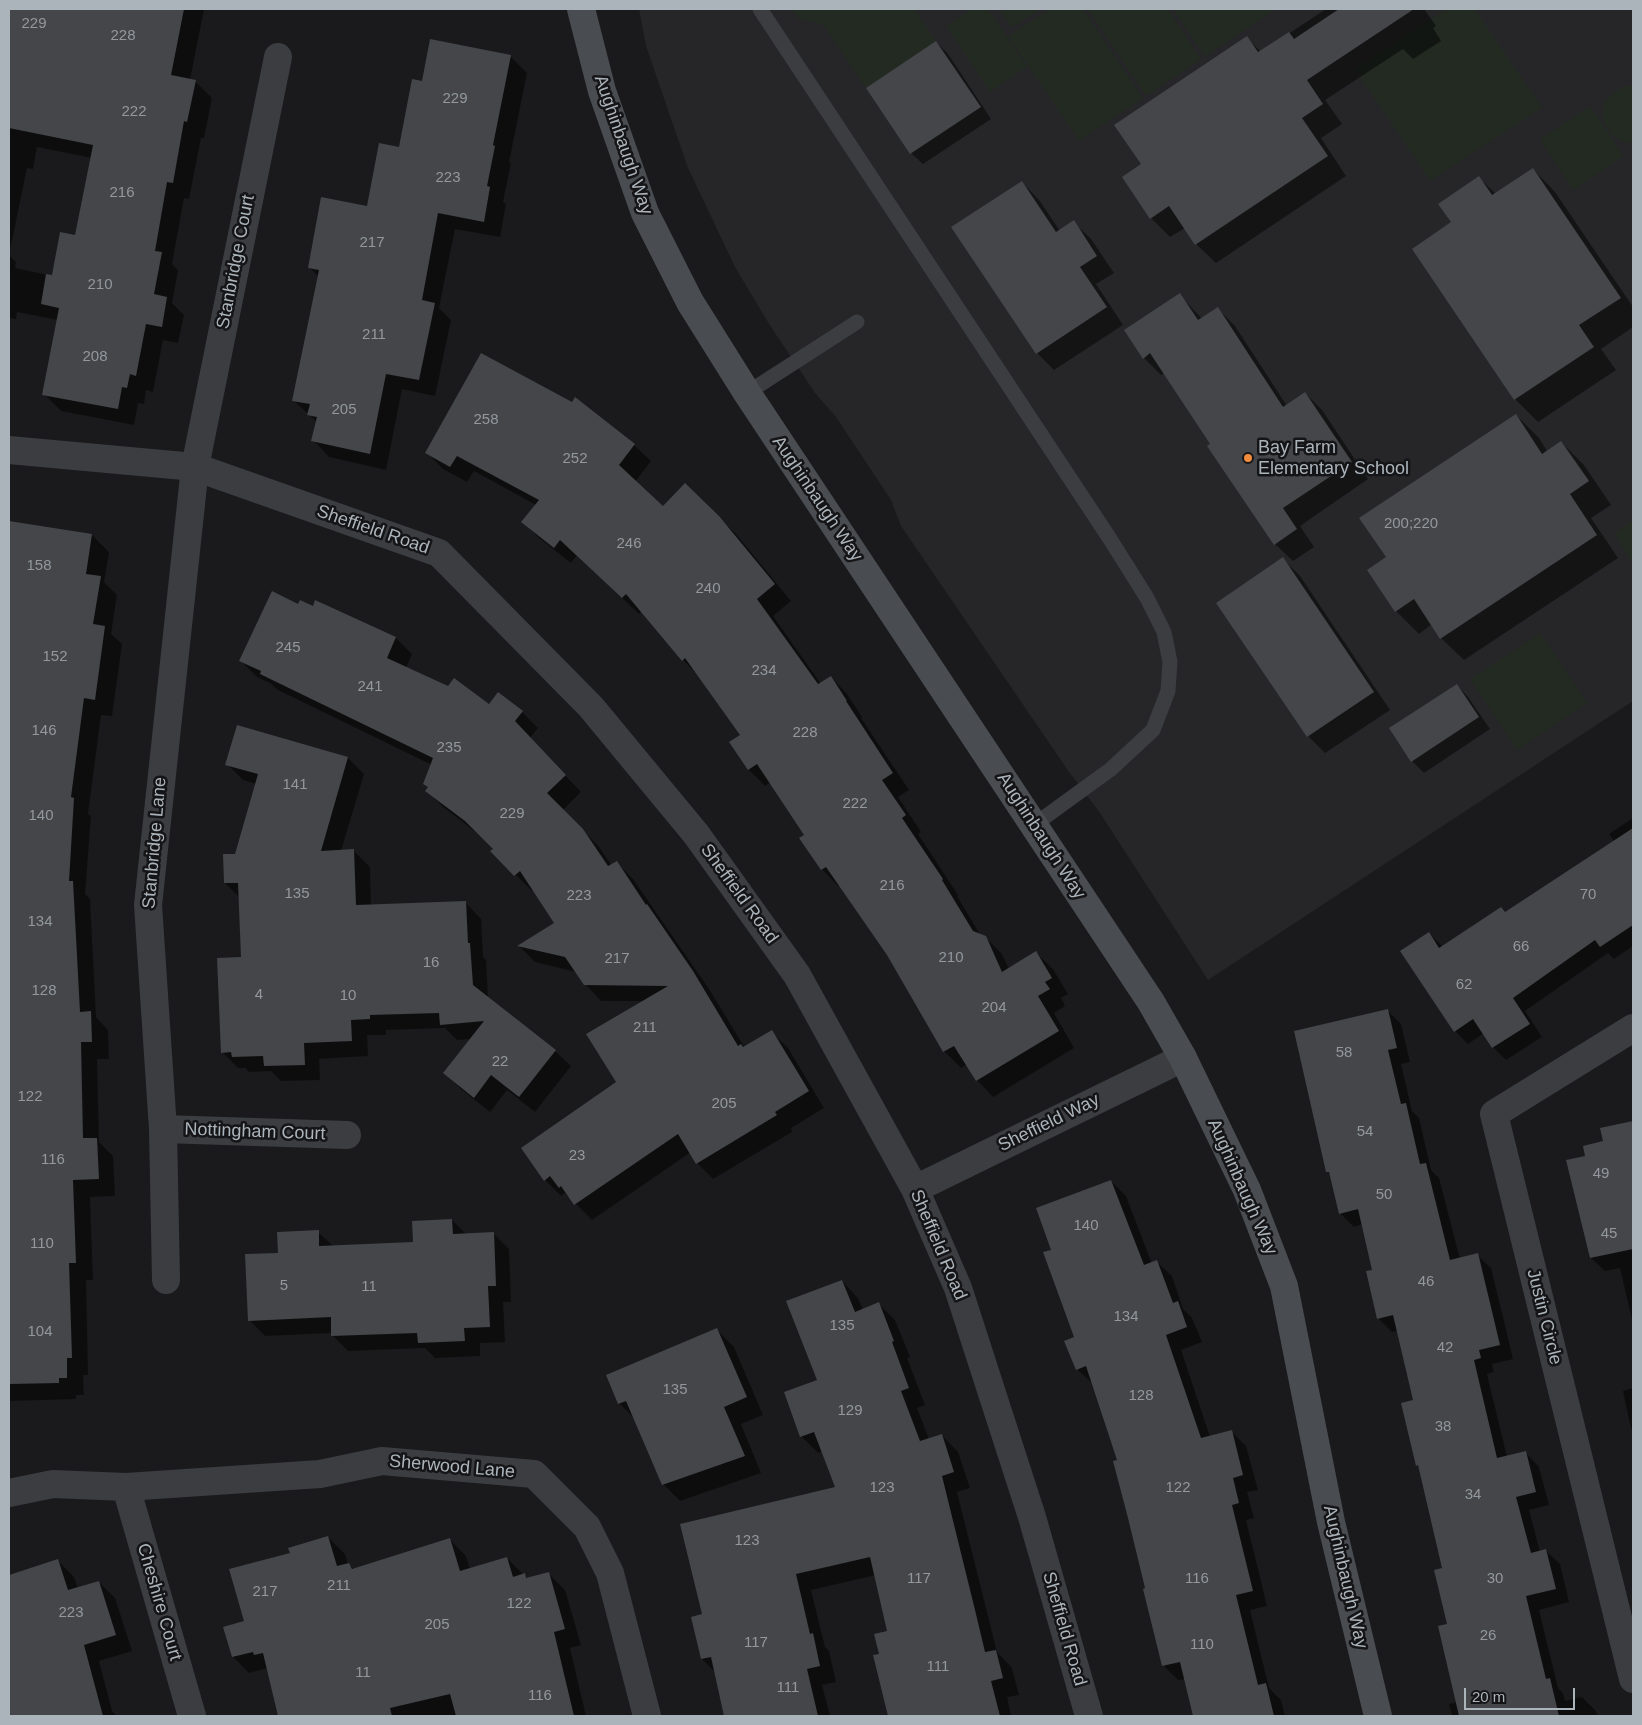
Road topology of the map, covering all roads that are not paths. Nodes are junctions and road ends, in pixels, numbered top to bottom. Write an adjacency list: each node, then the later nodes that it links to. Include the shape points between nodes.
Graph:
1 (581, 9): 5 (street, Aughinbaugh Way, via 602,91 645,213 690,302)
2 (760, 9): 8 (lane, via 1110,539 1164,632 1170,662 1168,691 1153,730 1111,769)
3 (278, 57): 7 (street, Stanbridge Court)
4 (857, 322): 5 (lane)
5 (747, 393): 8 (street, Aughinbaugh Way)
6 (9, 450): 7 (street, Sheffield Road)
7 (195, 467): 11 (street, Stanbridge Lane, via 148,905); 13 (street, Sheffield Road, via 439,553 591,707 696,834 798,976)
8 (1034, 825): 10 (street, Aughinbaugh Way, via 1151,1002)
9 (1633, 1028): 17 (street, Justin Circle, via 1494,1114)
10 (1183, 1058): 13 (street, Sheffield Way); 21 (street, Aughinbaugh Way, via 1247,1190 1284,1286 1332,1522)
11 (163, 1129): 12 (street, Nottingham Court); 14 (street, Stanbridge Lane)
12 (347, 1135)
13 (915, 1188): 20 (street, Sheffield Road, via 964,1306 1032,1517)
14 (166, 1280)
15 (126, 1487): 16 (street, Sherwood Lane, via 52,1484); 18 (street, Cheshire Court); 19 (street, Sherwood Lane, via 320,1474 382,1461 534,1474 587,1527 610,1573)
16 (9, 1493)
17 (1633, 1679)
18 (192, 1716)
19 (647, 1716)
20 (1089, 1716)
21 (1378, 1716)

